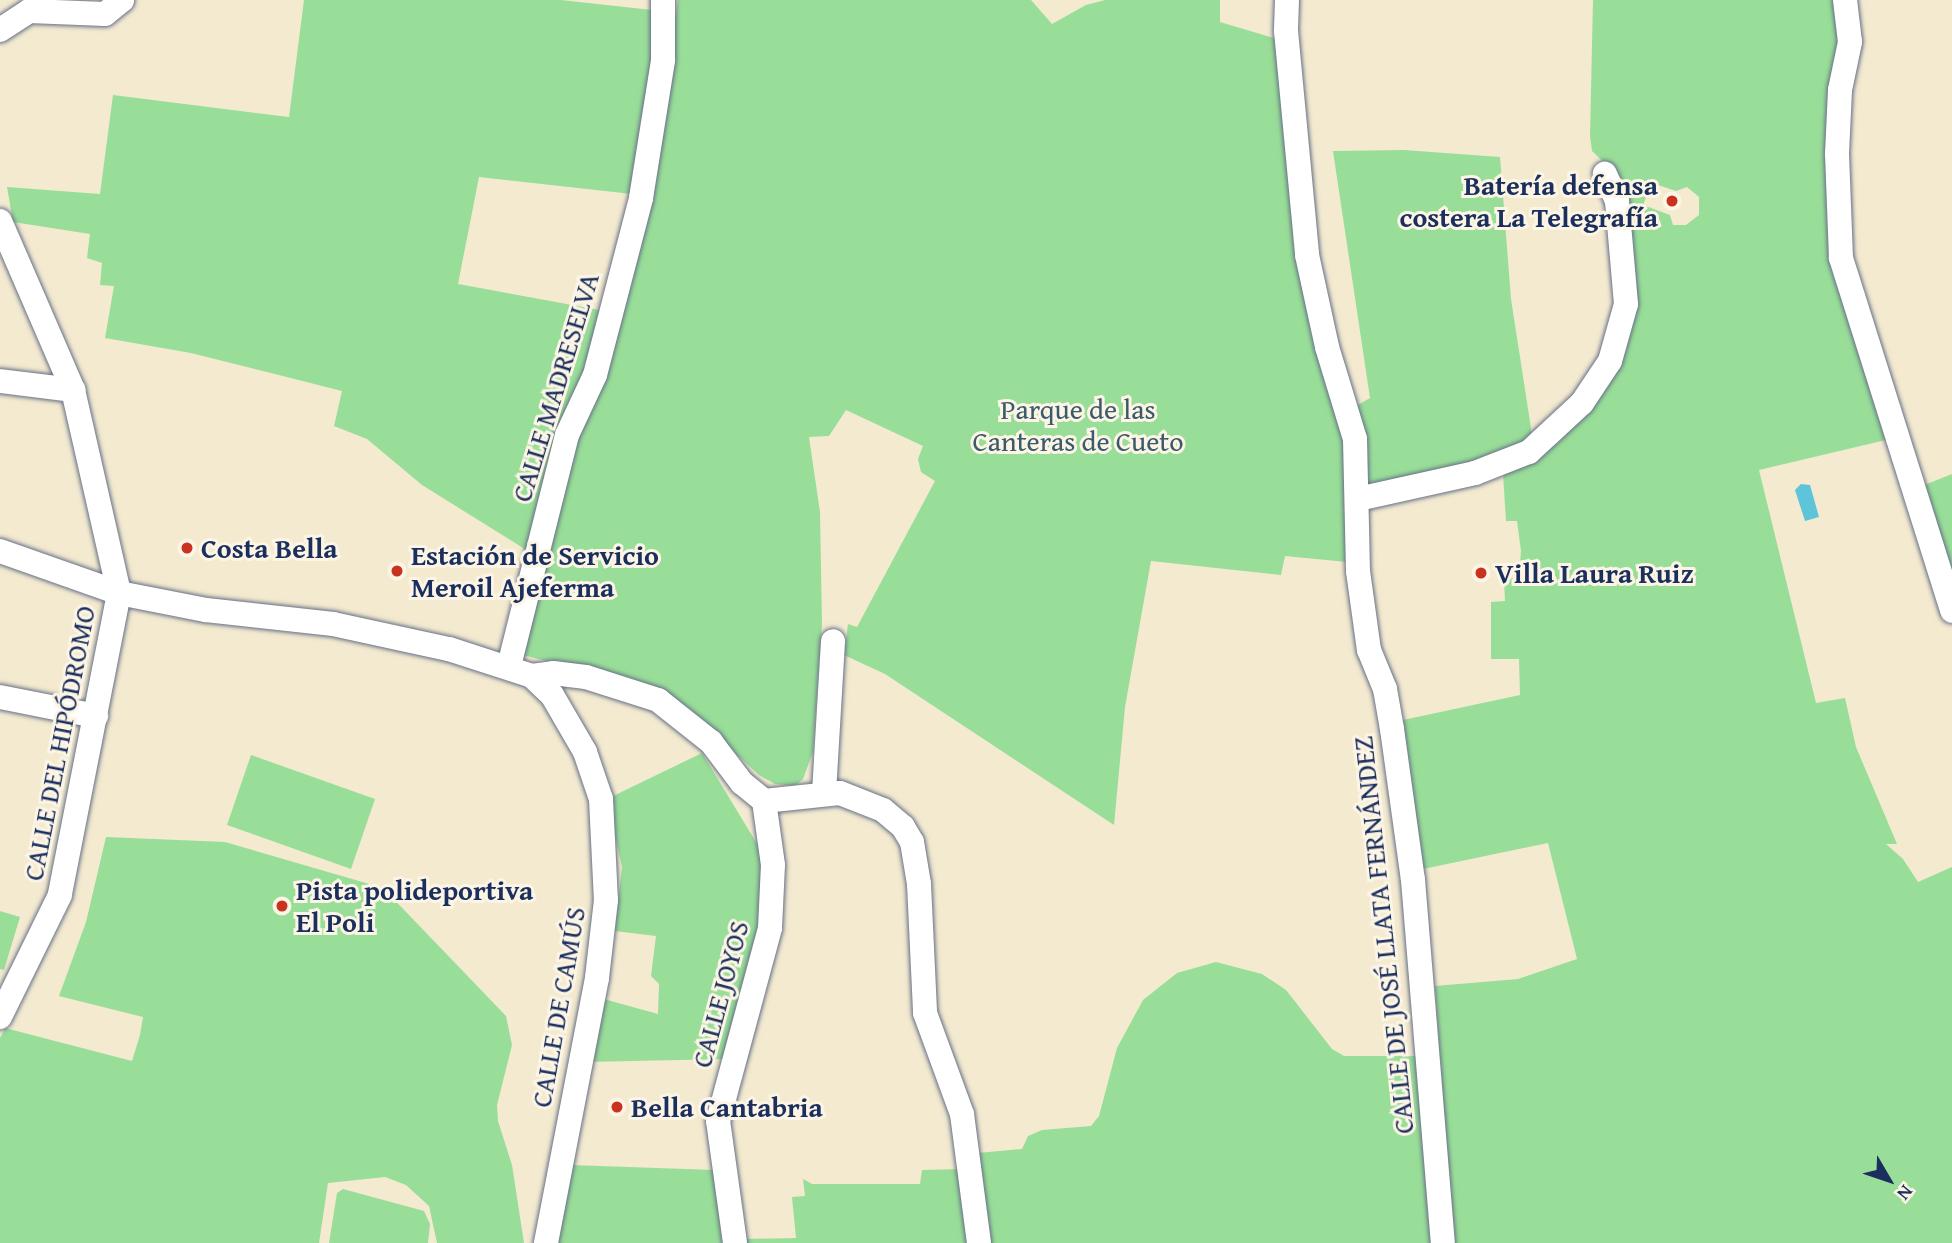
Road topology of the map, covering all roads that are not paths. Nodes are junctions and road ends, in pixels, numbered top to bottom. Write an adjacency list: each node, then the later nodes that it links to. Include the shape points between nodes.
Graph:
1 (14, 0): 6 (street)
2 (122, 0): 6 (street, via 105,15 29,11)
3 (663, 0): 16 (street, CALLE MADRESELVA, via 663,60 641,198 595,375 567,435)
4 (1287, 0): 11 (street, CALLE DE JOSÉ LLATA FERNÁNDEZ, via 1307,255 1327,346 1351,418)
5 (1845, 0): 14 (street, via 1850,41 1840,90 1837,154 1842,258)
6 (1, 32)
7 (1605, 174): 11 (street, via 1617,201 1626,304 1610,361 1583,403 1528,452 1475,473)
8 (0, 221): 10 (street)
9 (0, 381): 10 (street)
10 (73, 390): 13 (street)
11 (1358, 499): 26 (street, CALLE DE JOSÉ LLATA FERNÁNDEZ, via 1360,592 1369,650 1385,689 1413,880)
12 (0, 551): 13 (street, CALLE DE CAMÚS)
13 (119, 593): 16 (street, CALLE DE CAMÚS, via 368,630); 19 (street, CALLE DEL HIPÓDROMO)
14 (1952, 611)
15 (833, 640): 20 (street)
16 (509, 666): 17 (street, CALLE DE CAMÚS)
17 (532, 676): 21 (street, via 586,677 657,700 711,742 742,783); 23 (street, CALLE DE CAMÚS, via 565,714 585,752 601,799 606,850 604,931 597,978)
18 (0, 697): 19 (street)
19 (96, 716): 22 (street, CALLE DEL HIPÓDROMO, via 60,895)
20 (824, 793): 21 (street, via 786,802); 25 (street, via 841,793 883,810 912,842 919,884 925,1013 962,1114)
21 (764, 801): 24 (street, CALLE JOYOS, via 773,865 770,928 718,1121)
22 (0, 1017)
23 (546, 1243)
24 (735, 1243)
25 (979, 1243)
26 (1443, 1243)

